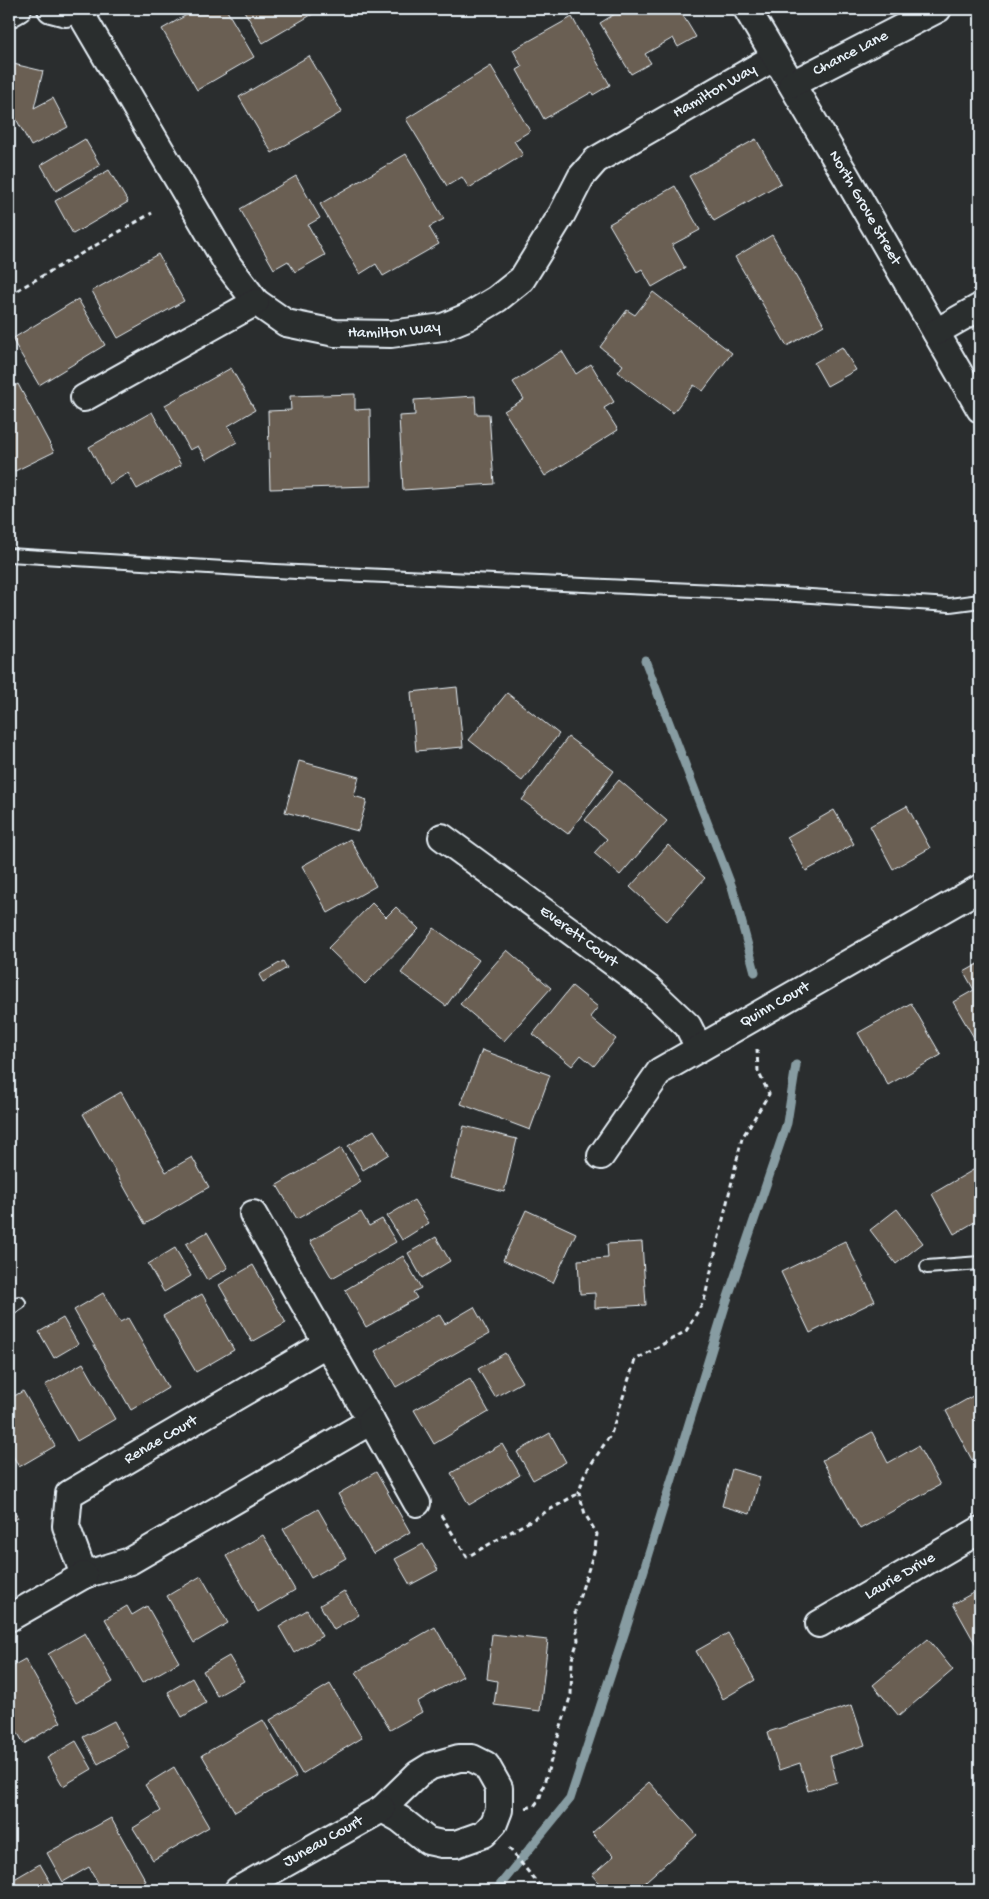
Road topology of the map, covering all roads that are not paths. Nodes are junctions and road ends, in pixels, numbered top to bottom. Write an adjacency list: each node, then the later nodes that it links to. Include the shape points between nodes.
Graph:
1 (18, 9): 6 (street)
2 (51, 9): 3 (street, via 66,13)
3 (77, 9): 9 (street, Hamilton Way, via 228,265)
4 (747, 9): 7 (street, North Grove Street)
5 (938, 9): 8 (street, Chance Lane)
6 (9, 14)
7 (775, 57): 8 (street, North Grove Street); 9 (street, Hamilton Way, via 596,160 581,177 522,279 467,317 443,327 391,334 335,333 286,323)
8 (792, 84): 11 (street, North Grove Street)
9 (256, 302): 12 (street)
10 (980, 307): 11 (street)
11 (936, 332): 13 (street, North Grove Street)
12 (84, 398)
13 (980, 409)
14 (9, 555): 15 (lane, via 950,605)
15 (980, 601)
16 (442, 837): 18 (street, Everett Court, via 648,988 688,1026)
17 (980, 888): 18 (street, Quinn Court)
18 (699, 1048): 19 (street, Quinn Court, via 660,1071)
19 (601, 1156)
20 (253, 1214): 23 (street)
21 (980, 1263): 22 (lane)
22 (926, 1267)
23 (326, 1344): 24 (street); 27 (street, Renae Court, via 69,1494 66,1526)
24 (371, 1421): 25 (street); 27 (street, via 130,1562)
25 (427, 1506)
26 (980, 1530): 29 (street, Laurie Drive)
27 (84, 1575): 28 (street)
28 (9, 1618)
29 (819, 1624)
30 (382, 1809): 31 (street, Juneau Court)
31 (238, 1890)

